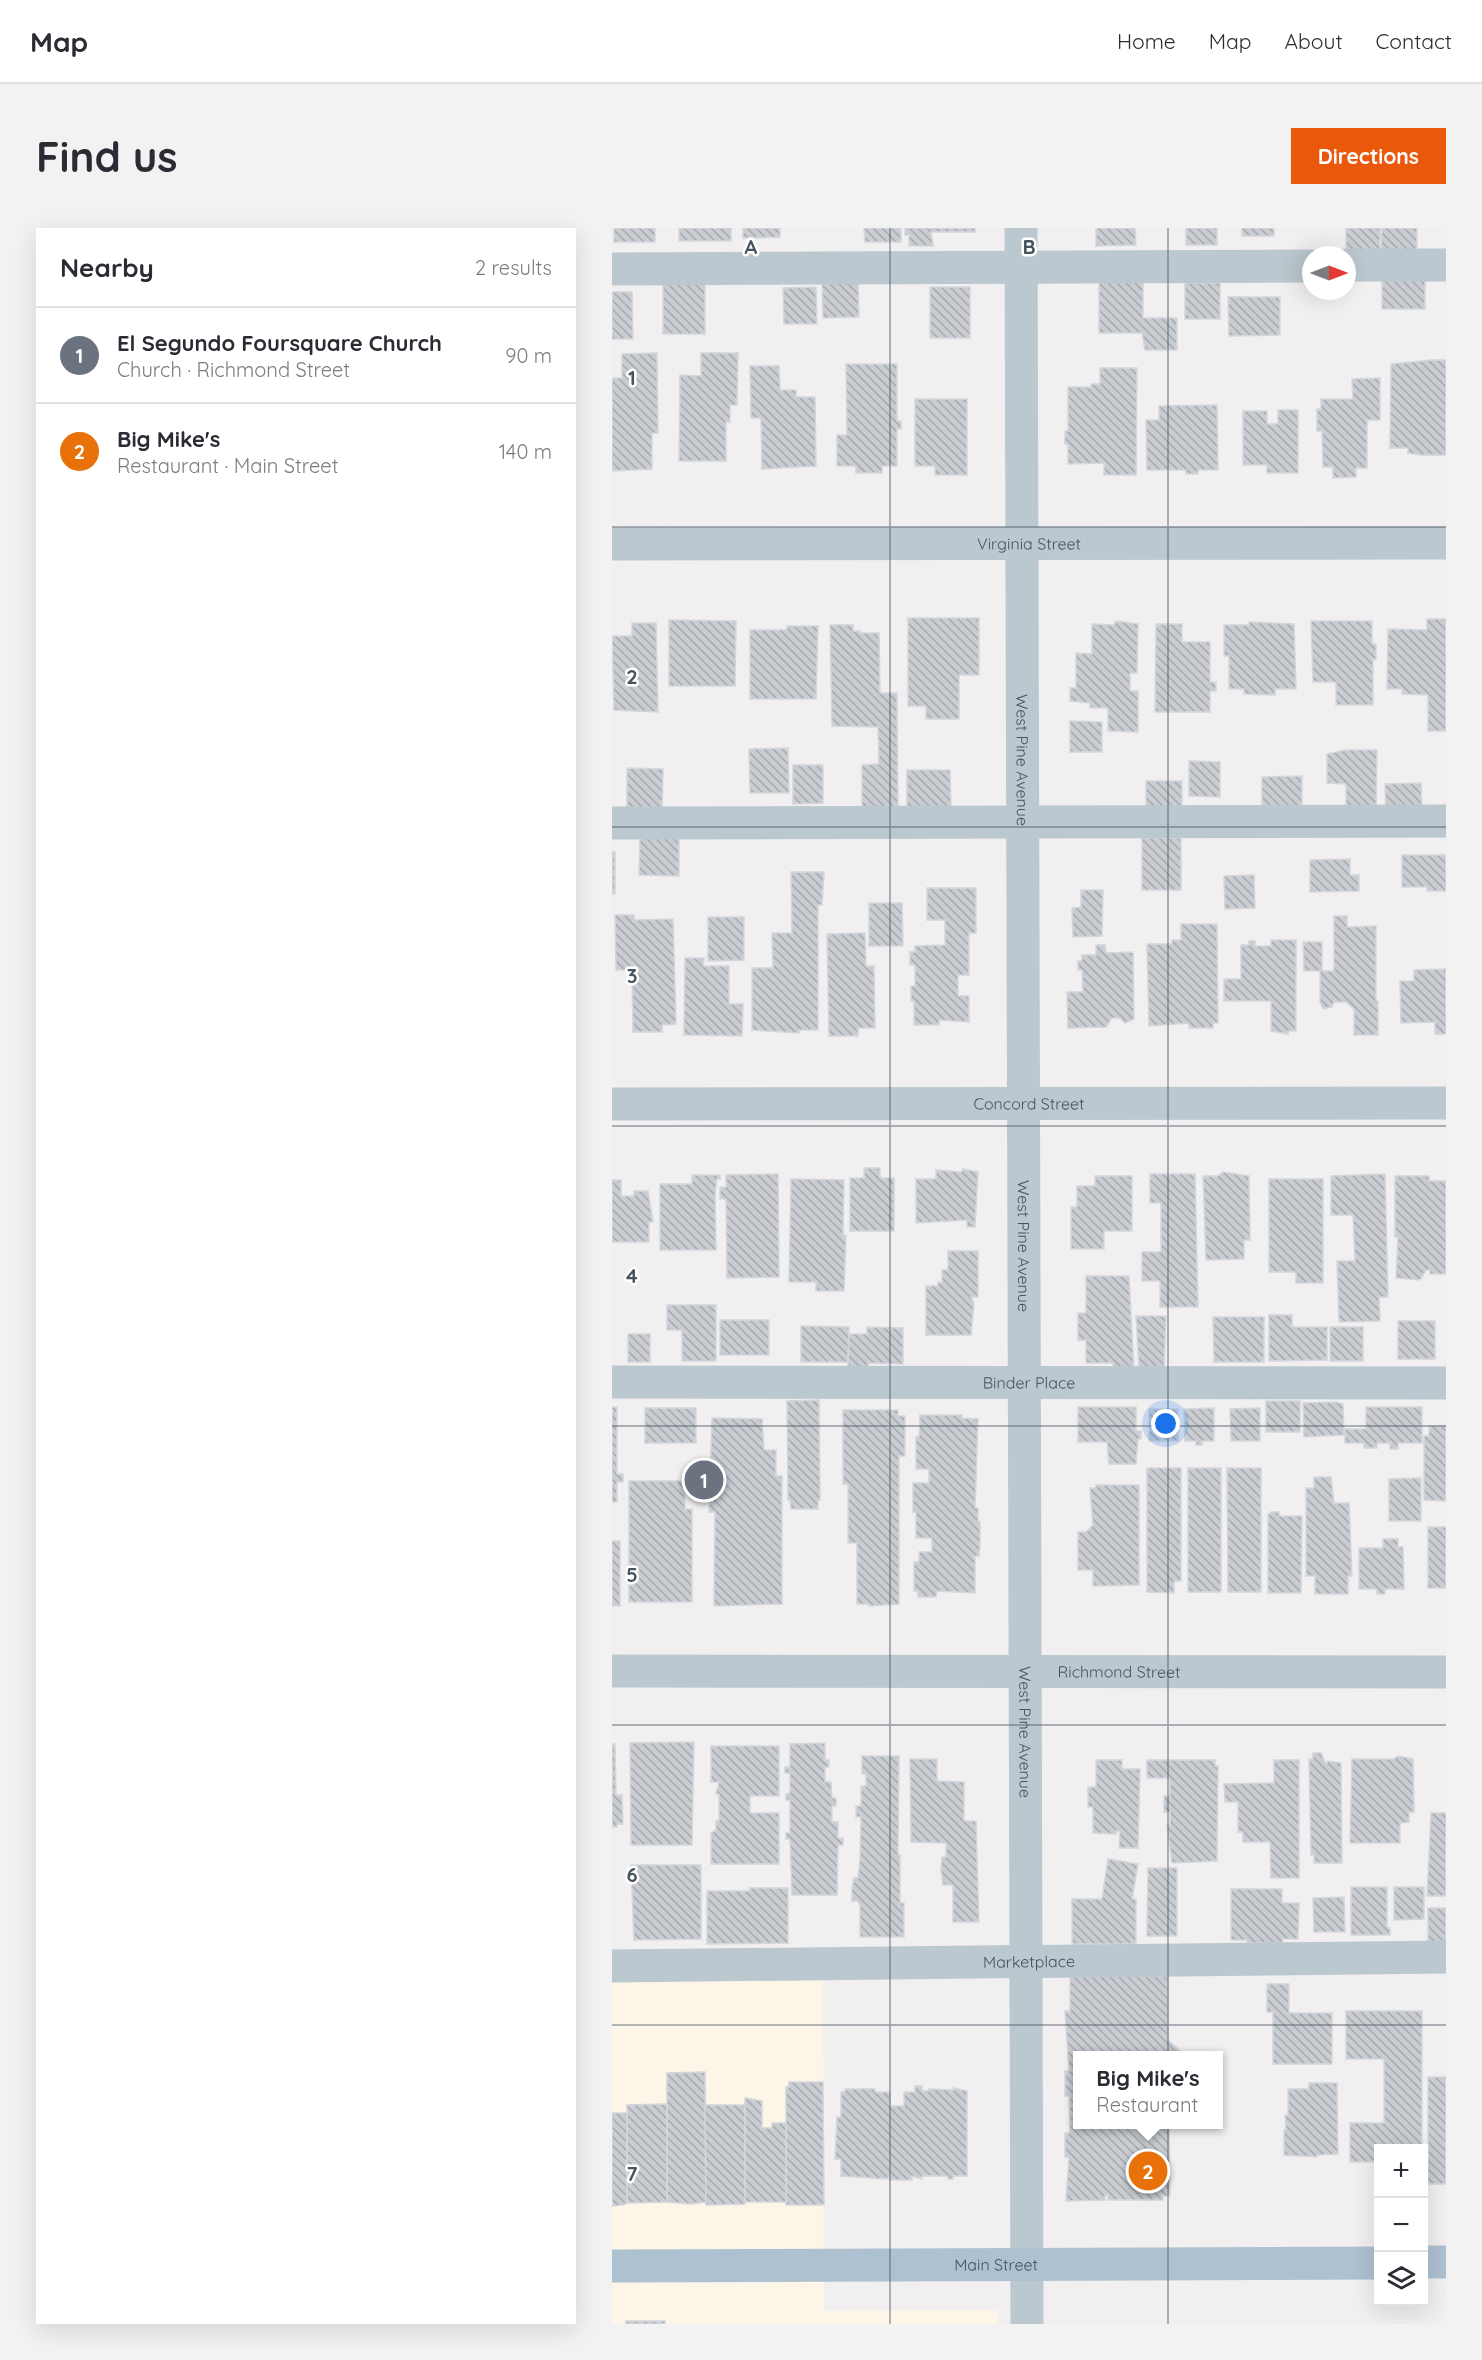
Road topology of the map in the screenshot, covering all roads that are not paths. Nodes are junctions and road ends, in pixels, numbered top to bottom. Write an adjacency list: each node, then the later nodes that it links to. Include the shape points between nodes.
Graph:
1 (1022, 228): 2 (street, West Pine Avenue)
2 (1022, 265): 4 (street); 6 (street); 7 (street, West Pine Avenue)
3 (1446, 265): 5 (street)
4 (1302, 266)
5 (1356, 266)
6 (612, 269)
7 (1022, 543): 8 (street, Virginia Street); 9 (street, Virginia Street); 10 (street, West Pine Avenue)
8 (1446, 543)
9 (612, 544)
10 (1022, 821): 11 (street); 12 (street); 15 (street, West Pine Avenue)
11 (1446, 821)
12 (612, 823)
13 (1446, 1103): 15 (street, Concord Street)
14 (612, 1104): 15 (street, Concord Street)
15 (1024, 1105): 17 (street, West Pine Avenue)
16 (612, 1382): 17 (street, Binder Place)
17 (1025, 1383): 18 (street, Binder Place); 21 (street, West Pine Avenue)
18 (1446, 1383)
19 (612, 1671): 21 (street, Richmond Street)
20 (1446, 1672): 21 (street, Richmond Street)
21 (1026, 1673): 23 (street, West Pine Avenue)
22 (1446, 1957): 23 (street, Marketplace)
23 (1028, 1960): 24 (street, Marketplace); 28 (street, West Pine Avenue)
24 (612, 1966)
25 (1428, 2262): 26 (main road)
26 (1446, 2262)
27 (1374, 2263): 28 (main road, Main Street)
28 (1027, 2265): 29 (main road, Main Street); 30 (street, West Pine Avenue)
29 (612, 2266)
30 (1027, 2324)

